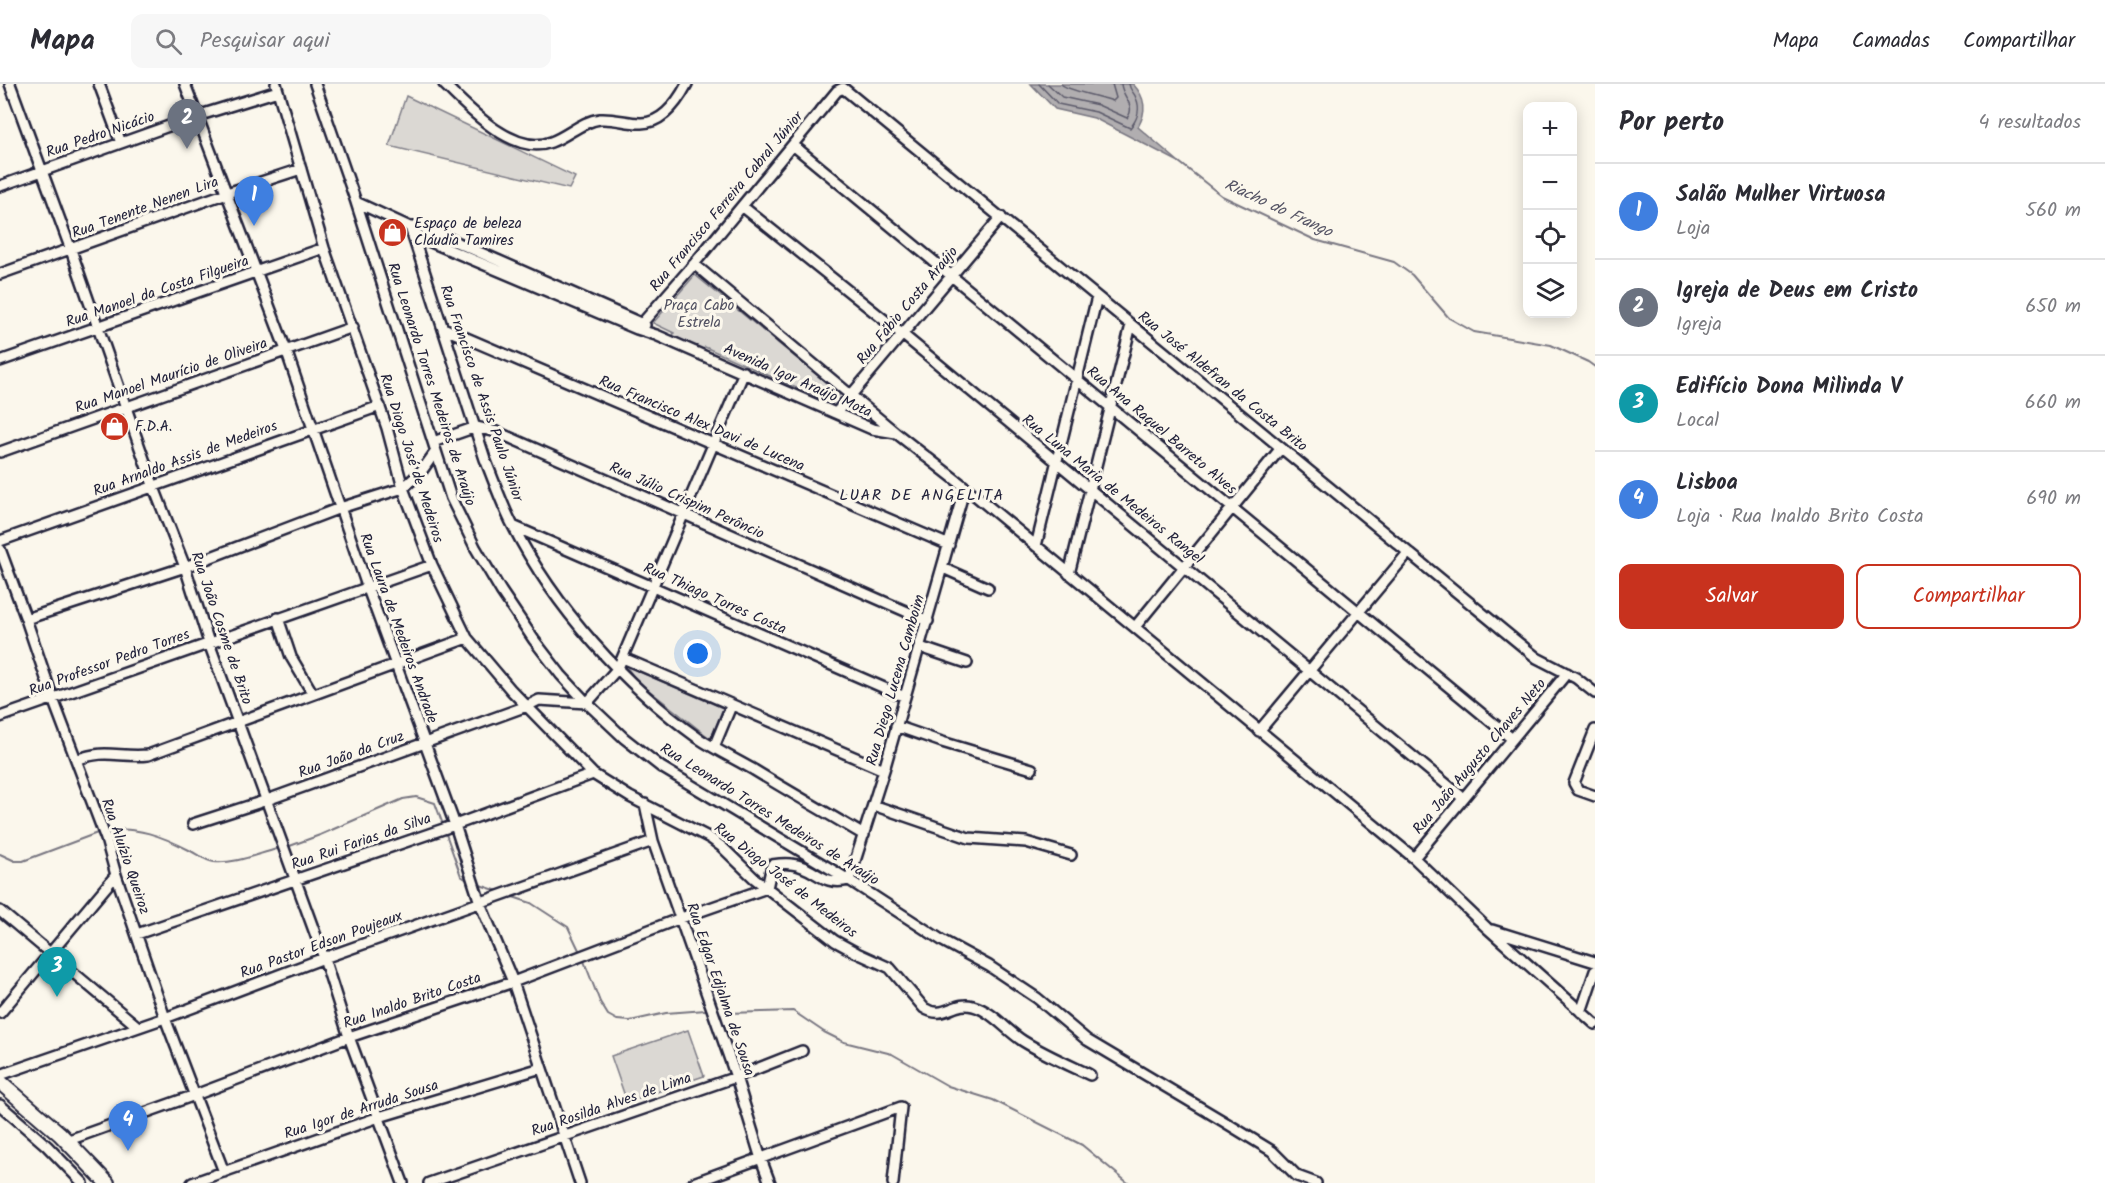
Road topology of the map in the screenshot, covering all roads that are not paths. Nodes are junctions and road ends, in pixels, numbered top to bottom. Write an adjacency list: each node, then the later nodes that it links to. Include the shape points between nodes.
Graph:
1 (10, 84): 13 (street, Rua João Cosme de Brito)
2 (99, 84): 10 (street)
3 (185, 84): 9 (street, Rua Laura de Medeiros Andrade)
4 (315, 84): 16 (street, Rua Leonardo Torres Medeiros de Araújo)
5 (444, 84): 6 (street, via 480,118 508,137 535,144 563,138 590,120 652,121 676,102)
6 (687, 84)
7 (277, 88): 9 (street, Rua Pedro Nicácio); 12 (street, Rua Diogo José de Medeiros)
8 (837, 91): 11 (street, Rua Francisco Ferreira Cabral Júnior); 18 (street, Rua José Aldefran da Costa Brito, via 847,90)
9 (197, 116): 10 (street, Rua Pedro Nicácio); 15 (street, Rua Laura de Medeiros Andrade)
10 (121, 143): 13 (street, Rua Pedro Nicácio)
11 (793, 145): 17 (street, Rua Francisco Ferreira Cabral Júnior); 25 (street, Rua Ana Raquel Barreto Alves)
12 (301, 170): 15 (street, Rua Tenente Nenen Lira); 20 (street, Rua Diogo José de Medeiros)
13 (41, 171): 14 (street, Rua Pedro Nicácio); 21 (street, Rua João Cosme de Brito)
14 (0, 186)
15 (227, 193): 21 (street, Rua Tenente Nenen Lira); 23 (street, Rua Laura de Medeiros Andrade)
16 (356, 202): 19 (street, Avenida Igor Araújo Mota); 46 (street, Rua Leonardo Torres Medeiros de Araújo)
17 (742, 206): 22 (street, Rua Francisco Ferreira Cabral Júnior); 32 (street, Rua Luna Maria de Medeiros Rangel)
18 (1001, 217): 25 (street, Rua Fábio Costa Araújo); 26 (street, Rua José Aldefran da Costa Brito)
19 (410, 227): 28 (street, Avenida Igor Araújo Mota, via 419,237); 31 (street, Rua Francisco de Assis Paulo Júnior)
20 (324, 248): 23 (street, Rua Manoel da Costa Filgueira); 29 (street, Rua Diogo José de Medeiros)
21 (71, 250): 24 (street, Rua Tenente Nenen Lira); 30 (street, Rua João Cosme de Brito)
22 (694, 264): 28 (street, Rua Francisco Ferreira Cabral Júnior); 37 (street)
23 (255, 272): 30 (street, Rua Manoel da Costa Filgueira); 33 (street, Rua Laura de Medeiros Andrade)
24 (0, 274)
25 (951, 275): 32 (street, Rua Fábio Costa Araújo); 36 (street, Rua Ana Raquel Barreto Alves)
26 (1097, 297): 27 (street, Rua José Aldefran da Costa Brito); 36 (street)
27 (1131, 325): 40 (street); 47 (street, Rua José Aldefran da Costa Brito)
28 (640, 326): 35 (street, Avenida Igor Araújo Mota)
29 (353, 327): 33 (street, Rua Manoel Maurício de Oliveira); 38 (street, Rua Diogo José de Medeiros)
30 (97, 328): 34 (street, Rua Manoel da Costa Filgueira); 39 (street, Rua João Cosme de Brito)
31 (443, 328): 42 (street, Rua Francisco de Assis Paulo Júnior); 45 (street, Rua Francisco Alex Davi de Lucena)
32 (902, 334): 37 (street, Rua Fábio Costa Araújo); 49 (street, Rua Luna Maria de Medeiros Rangel)
33 (286, 350): 39 (street, Rua Manoel Maurício de Oliveira); 43 (street, Rua Laura de Medeiros Andrade)
34 (0, 362)
35 (744, 372): 41 (street, Avenida Igor Araújo Mota); 45 (street)
36 (1077, 379): 40 (street, Rua Ana Raquel Barreto Alves); 49 (street)
37 (852, 394): 41 (street, Rua Fábio Costa Araújo); 44 (street)
38 (380, 406): 43 (street, Rua Arnaldo Assis de Medeiros); 52 (street, Rua Diogo José de Medeiros)
39 (125, 407): 48 (street, Rua Manoel Maurício de Oliveira); 50 (street, Rua João Cosme de Brito)
40 (1111, 408): 53 (street); 54 (street, Rua Ana Raquel Barreto Alves)
41 (836, 413): 44 (street, Avenida Igor Araújo Mota, via 872,429)
42 (476, 428): 46 (street); 56 (street, Rua Júlio Crispim Perôncio, via 497,432); 57 (street, Rua Francisco de Assis Paulo Júnior)
43 (312, 429): 50 (street, Rua Arnaldo Assis de Medeiros); 55 (street, Rua Laura de Medeiros Andrade)
44 (896, 433): 51 (street)
45 (713, 445): 56 (street); 59 (street, Rua Francisco Alex Davi de Lucena)
46 (434, 446): 52 (street, via 421,472); 89 (street, Rua Leonardo Torres Medeiros de Araújo, via 451,498 501,591 534,640)
47 (1281, 448): 54 (street); 62 (street, Rua José Aldefran da Costa Brito)
48 (0, 452)
49 (1056, 462): 53 (street, Rua Luna Maria de Medeiros Rangel); 60 (street)
50 (153, 485): 58 (street, Rua Arnaldo Assis de Medeiros); 65 (street, Rua João Cosme de Brito)
51 (965, 487): 59 (street, Rua Diego Lucena Camboim); 60 (street)
52 (403, 488): 55 (street); 63 (street, Rua Diogo José de Medeiros)
53 (1089, 490): 64 (street, Rua Luna Maria de Medeiros Rangel); 67 (street)
54 (1232, 507): 64 (street); 71 (street, Rua Ana Raquel Barreto Alves)
55 (340, 508): 65 (street); 68 (street, Rua Laura de Medeiros Andrade)
56 (683, 514): 69 (street); 74 (street, Rua Júlio Crispim Perôncio)
57 (513, 526): 69 (street, Rua Thiago Torres Costa); 82 (street, Rua Francisco de Assis Paulo Júnior, via 555,593)
58 (0, 541)
59 (949, 545): 66 (street, Rua Diego Lucena Camboim)
60 (1036, 546): 67 (street)
61 (0, 549): 73 (street, Rua Aluízio Queiroz)
62 (1408, 553): 71 (street); 84 (street, Rua José Aldefran da Costa Brito, via 1537,658)
63 (432, 565): 68 (street, Rua Professor Pedro Torres); 76 (street, Rua Diogo José de Medeiros)
64 (1183, 566): 75 (street); 83 (street, Rua Luna Maria de Medeiros Rangel)
65 (185, 567): 73 (street); 77 (street, Rua João Cosme de Brito)
66 (943, 568): 70 (street); 74 (street, Rua Diego Lucena Camboim)
67 (1069, 574): 75 (street)
68 (367, 586): 72 (street, Rua Professor Pedro Torres); 81 (street, Rua Laura de Medeiros Andrade)
69 (651, 587): 79 (street); 87 (street, Rua Thiago Torres Costa)
70 (988, 588)
71 (1359, 612): 83 (street); 97 (street, Rua Ana Raquel Barreto Alves)
72 (278, 618): 77 (street, Rua Professor Pedro Torres); 86 (street, via 291,657)
73 (26, 619): 88 (street, Rua Aluízio Queiroz)
74 (928, 621): 78 (street, Rua Diego Lucena Camboim)
75 (1135, 627): 96 (street)
76 (467, 639): 81 (street); 90 (street, Rua Diogo José de Medeiros)
77 (209, 643): 88 (street, Rua Professor Pedro Torres); 93 (street, Rua João Cosme de Brito)
78 (920, 647): 80 (street); 87 (street, Rua Diego Lucena Camboim)
79 (623, 658): 82 (street); 91 (street)
80 (967, 663)
81 (395, 664): 86 (street); 98 (street, Rua Laura de Medeiros Andrade)
82 (618, 668): 89 (street); 99 (street, Rua Francisco de Assis Paulo Júnior, via 673,718)
83 (1311, 671): 96 (street); 105 (street, Rua Luna Maria de Medeiros Rangel)
84 (1567, 673): 85 (street, Rua José Aldefran da Costa Brito); 97 (street, Rua João Augusto Chaves Neto)
85 (1595, 693)
86 (313, 694): 93 (street)
87 (905, 697): 94 (street, Rua Diego Lucena Camboim)
88 (52, 699): 92 (street, Rua Professor Pedro Torres); 100 (street, Rua Aluízio Queiroz)
89 (587, 703): 90 (street, Rua João da Cruz, via 539,700); 117 (street, Rua Leonardo Torres Medeiros de Araújo, via 661,767)
90 (527, 706): 98 (street, Rua João da Cruz); 103 (street, Rua Diogo José de Medeiros)
91 (731, 706): 99 (street); 102 (street)
92 (0, 717)
93 (239, 722): 100 (street, via 148,755 104,753); 106 (street, Rua João Cosme de Brito)
94 (896, 726): 101 (street); 102 (street, Rua Diego Lucena Camboim)
95 (1595, 730): 104 (street, via 1574,783 1575,789)
96 (1260, 731): 114 (street)
97 (1511, 738): 105 (street, Rua João Augusto Chaves Neto)
98 (425, 744): 106 (street, Rua João da Cruz); 110 (street, Rua Laura de Medeiros Andrade)
99 (714, 747): 111 (street, Rua Francisco de Assis Paulo Júnior)
100 (76, 760): 115 (street, Rua Aluízio Queiroz)
101 (1032, 769)
102 (884, 770): 108 (street, Rua Diego Lucena Camboim)
103 (593, 774): 107 (street, Rua Diogo José de Medeiros); 110 (street, Rua Rui Farias da Silva)
104 (1595, 796)
105 (1463, 798): 114 (street, Rua João Augusto Chaves Neto)
106 (267, 800): 109 (street, Rua João da Cruz); 116 (street, Rua João Cosme de Brito)
107 (645, 804): 112 (street, Rua Edgar Edjalma de Sousa); 118 (street, Rua Diogo José de Medeiros, via 710,838)
108 (873, 805): 111 (street, Rua Diego Lucena Camboim); 113 (street, via 969,838 1026,842)
109 (194, 824)
110 (455, 825): 116 (street, Rua Rui Farias da Silva); 119 (street, Rua Laura de Medeiros Andrade)
111 (864, 835): 117 (street, Rua Diego Lucena Camboim)
112 (653, 842): 119 (street, Rua Pastor Edson Poujeaux); 121 (street, Rua Edgar Edjalma de Sousa)
113 (1071, 855)
114 (1414, 858): 122 (street)
115 (116, 875): 123 (street, Rua Aluízio Queiroz); 124 (street)
116 (294, 879): 123 (street, Rua Rui Farias da Silva); 125 (street, Rua João Cosme de Brito)
117 (849, 880): 118 (street, via 828,882 790,863 772,865); 157 (street, Rua Leonardo Torres Medeiros de Araújo, via 1017,984 1097,1046 1272,1151 1297,1176)
118 (767, 888): 121 (street, Rua Inaldo Brito Costa); 137 (street, Rua Diogo José de Medeiros, via 840,944 890,968 929,1011 940,1013 971,1005 1030,1045)
119 (480, 903): 125 (street, Rua Pastor Edson Poujeaux); 128 (street, Rua Laura de Medeiros Andrade)
120 (0, 911): 124 (street)
121 (681, 918): 128 (street, Rua Inaldo Brito Costa); 139 (street, Rua Edgar Edjalma de Sousa)
122 (1487, 928): 126 (street); 129 (street)
123 (137, 934): 131 (street, Rua Aluízio Queiroz)
124 (51, 954): 130 (street); 133 (street)
125 (324, 958): 131 (street, Rua Pastor Edson Poujeaux); 134 (street, Rua João Cosme de Brito)
126 (1595, 962)
127 (1595, 971): 129 (street)
128 (513, 982): 134 (street, Rua Inaldo Brito Costa); 136 (street, Rua Laura de Medeiros Andrade)
129 (1581, 1012): 132 (street)
130 (0, 1013)
131 (165, 1018): 133 (street, Rua Pastor Edson Poujeaux); 141 (street, Rua Aluízio Queiroz)
132 (1595, 1024)
133 (137, 1026): 138 (street, Rua Pastor Edson Poujeaux)
134 (349, 1037): 141 (street, Rua Inaldo Brito Costa); 143 (street, Rua João Cosme de Brito)
135 (802, 1052): 139 (street, Rua Rosilda Alves de Lima)
136 (541, 1068): 143 (street, Rua Igor de Arruda Sousa); 144 (street, Rua Laura de Medeiros Andrade)
137 (1090, 1075)
138 (0, 1076)
139 (736, 1077): 144 (street, Rua Rosilda Alves de Lima); 146 (street, Rua Edgar Edjalma de Sousa)
140 (0, 1082): 145 (main road)
141 (195, 1095): 145 (street, Rua Inaldo Brito Costa); 147 (street, Rua Aluízio Queiroz)
142 (0, 1105): 148 (street)
143 (379, 1117): 147 (street, Rua Igor de Arruda Sousa); 151 (street, Rua João Cosme de Brito)
144 (564, 1137): 152 (street, Rua Rosilda Alves de Lima); 153 (street, Rua Laura de Medeiros Andrade)
145 (66, 1141): 149 (main road)
146 (761, 1159): 154 (street); 155 (street, Rua Edgar Edjalma de Sousa); 156 (street, via 900,1107)
147 (224, 1172): 150 (street, Rua Igor de Arruda Sousa)
148 (83, 1183)
149 (107, 1183)
150 (192, 1183)
151 (402, 1183)
152 (429, 1183)
153 (580, 1183)
154 (693, 1183)
155 (770, 1183)
156 (893, 1183)
157 (1316, 1183)

